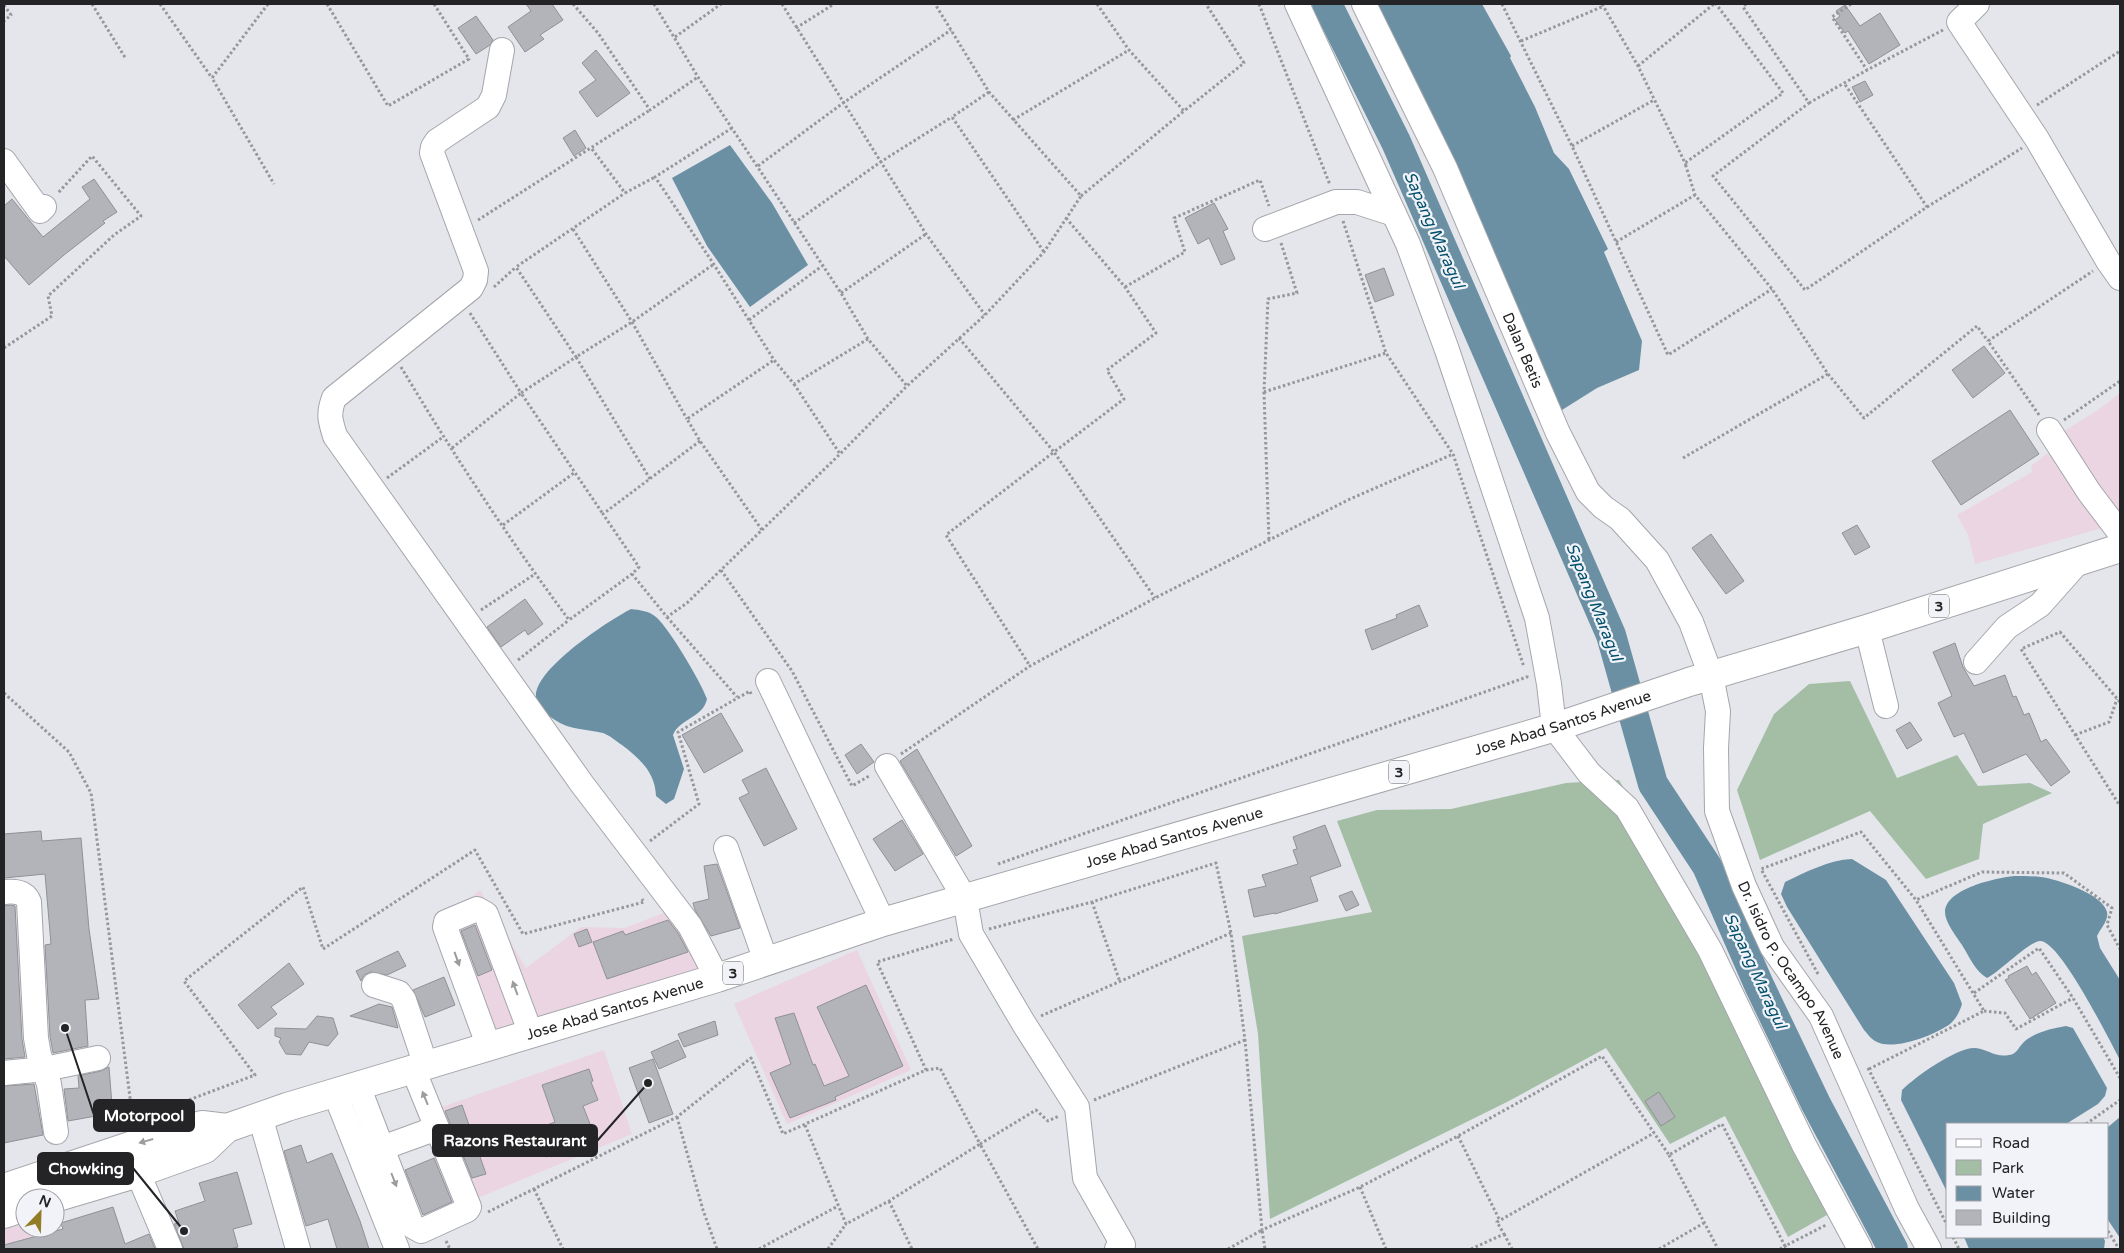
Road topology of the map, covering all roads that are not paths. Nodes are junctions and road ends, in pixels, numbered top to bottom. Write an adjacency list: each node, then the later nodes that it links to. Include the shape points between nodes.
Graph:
1 (1297, 4): 7 (street)
2 (1364, 4): 16 (street, Dalan Betis, via 1445,168 1562,442 1588,492 1620,519 1658,560 1691,622)
3 (1977, 4): 9 (street, via 1959,22 2037,138)
4 (502, 50): 26 (street, via 494,95 488,107 437,141 432,153 476,271 475,280 471,288 334,398 329,410 330,421 335,436 576,776 690,926)
5 (4, 161): 6 (street, via 40,211)
6 (44, 207)
7 (1394, 214): 8 (street, via 1357,202 1336,202); 19 (street, via 1447,350 1537,618)
8 (1270, 227)
9 (2114, 269)
10 (2049, 430): 11 (street)
11 (2120, 533)
12 (2120, 548): 13 (highway, Jose Abad Santos Avenue / 3)
13 (2079, 561): 14 (highway, Jose Abad Santos Avenue / 3); 15 (street, via 2040,605 2007,628)
14 (1867, 629): 16 (highway, Jose Abad Santos Avenue / 3); 18 (street)
15 (1976, 662)
16 (1700, 679): 19 (highway, Jose Abad Santos Avenue / 3); 48 (street, Dr. Isidro P. Ocampo Avenue, via 1718,711 1716,810 1744,886 1772,947 1821,1016)
17 (768, 682): 24 (street)
18 (1886, 706)
19 (1556, 727): 23 (highway, Jose Abad Santos Avenue / 3); 47 (street, via 1589,773 1627,808 1710,950 1804,1145)
20 (887, 766): 23 (street)
21 (726, 848): 25 (street)
22 (4, 892): 32 (street, via 20,893 29,902 36,1038)
23 (965, 898): 24 (highway, Jose Abad Santos Avenue / 3); 46 (street, via 971,934 1077,1107 1086,1178 1123,1245)
24 (883, 922): 25 (highway, Jose Abad Santos Avenue / 3)
25 (766, 961): 26 (highway, Jose Abad Santos Avenue / 3)
26 (717, 978): 28 (highway, Jose Abad Santos Avenue / 3)
27 (374, 985): 31 (street, via 399,993 404,1000)
28 (531, 1034): 29 (highway, Jose Abad Santos Avenue / 3); 29 (street, one-way to 29, via 486,914 477,909 450,919 445,927)
29 (489, 1047): 31 (highway, Jose Abad Santos Avenue / 3)
30 (98, 1058): 32 (street)
31 (420, 1068): 34 (highway, Jose Abad Santos Avenue / 3); 37 (street, one-way to 31)
32 (45, 1069): 33 (street); 38 (street)
33 (4, 1073)
34 (346, 1090): 35 (highway, Jose Abad Santos Avenue / 3); 39 (street); 45 (street)
35 (260, 1116): 36 (highway, Jose Abad Santos Avenue / 3); 44 (street)
36 (227, 1128): 40 (highway, Jose Abad Santos Avenue / 3, via 204,1149); 41 (highway, Jose Abad Santos Avenue / 3, one-way to 41, via 202,1125)
37 (437, 1128): 39 (street); 39 (street, one-way to 37, via 412,1226 421,1232 469,1207)
38 (56, 1132)
39 (382, 1148)
40 (138, 1173): 42 (highway, Jose Abad Santos Avenue / 3); 43 (street)
41 (4, 1188)
42 (65, 1195)
43 (170, 1249)
44 (298, 1249)
45 (397, 1249)
46 (1117, 1249)
47 (1860, 1249)
48 (1929, 1249)

